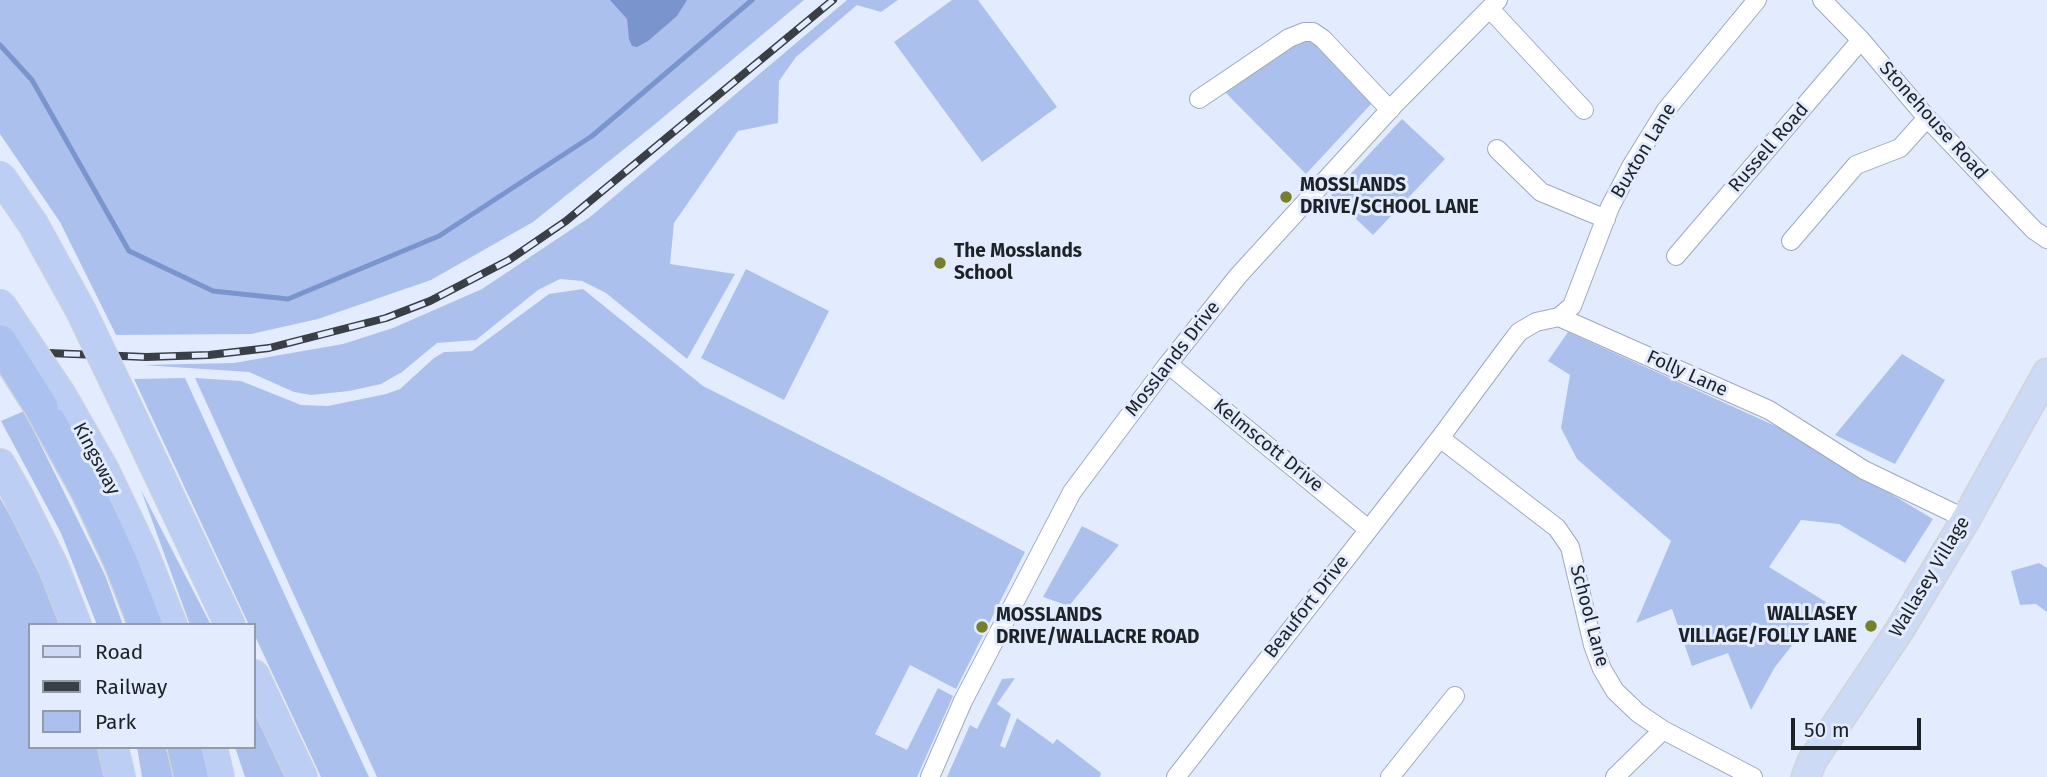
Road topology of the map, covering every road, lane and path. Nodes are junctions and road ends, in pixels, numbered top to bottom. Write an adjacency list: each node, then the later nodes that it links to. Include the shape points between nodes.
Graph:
1 (1757, 0): 11 (street, Buxton Lane, via 1666,110)
2 (1822, 0): 4 (street, Stonehouse Road)
3 (1495, 3): 6 (street, Mosslands Drive); 7 (street)
4 (1861, 40): 8 (street, Stonehouse Road); 14 (street, Russell Road)
5 (1199, 99): 6 (street, via 1304,32 1322,39)
6 (1390, 110): 18 (street, Mosslands Drive, via 1238,276)
7 (1584, 110)
8 (1927, 118): 12 (street, Stonehouse Road); 13 (street, via 1900,148 1856,165)
9 (1497, 149): 11 (street, via 1541,192)
10 (0, 176): 28 (highway, bridge, via 33,224 81,311)
11 (1606, 219): 16 (street, Buxton Lane, via 1572,306)
12 (2047, 239)
13 (1791, 241)
14 (1676, 256)
15 (0, 304): 20 (highway, Kingsway, bridge)
16 (1559, 317): 21 (street, via 1519,332); 23 (street, Folly Lane, via 1769,410 1864,470)
17 (0, 342): 20 (highway, bridge)
18 (1168, 364): 24 (street, Kelmscott Drive); 39 (street, Mosslands Drive, via 1072,492 963,701)
19 (2047, 373): 23 (main road, Wallasey Village)
20 (51, 401): 26 (highway); 27 (highway, Kingsway, via 105,472)
21 (1440, 438): 24 (street, Beaufort Drive); 31 (street, School Lane, via 1558,528 1570,547 1602,669 1615,691)
22 (0, 464): 25 (highway, via 54,568)
23 (1966, 519): 44 (main road, Wallasey Village)
24 (1368, 528): 40 (street, Beaufort Drive)
25 (75, 623)
26 (144, 623)
27 (171, 623)
28 (229, 623)
29 (256, 679): 38 (highway)
30 (1455, 696): 41 (street)
31 (1663, 730): 42 (street); 43 (street, School Lane)
32 (113, 749): 35 (highway)
33 (184, 749): 36 (highway)
34 (212, 749): 37 (highway)
35 (120, 777)
36 (191, 777)
37 (219, 777)
38 (302, 777)
39 (930, 777)
40 (1176, 777)
41 (1391, 777)
42 (1615, 777)
43 (1753, 777)
44 (1806, 777)

